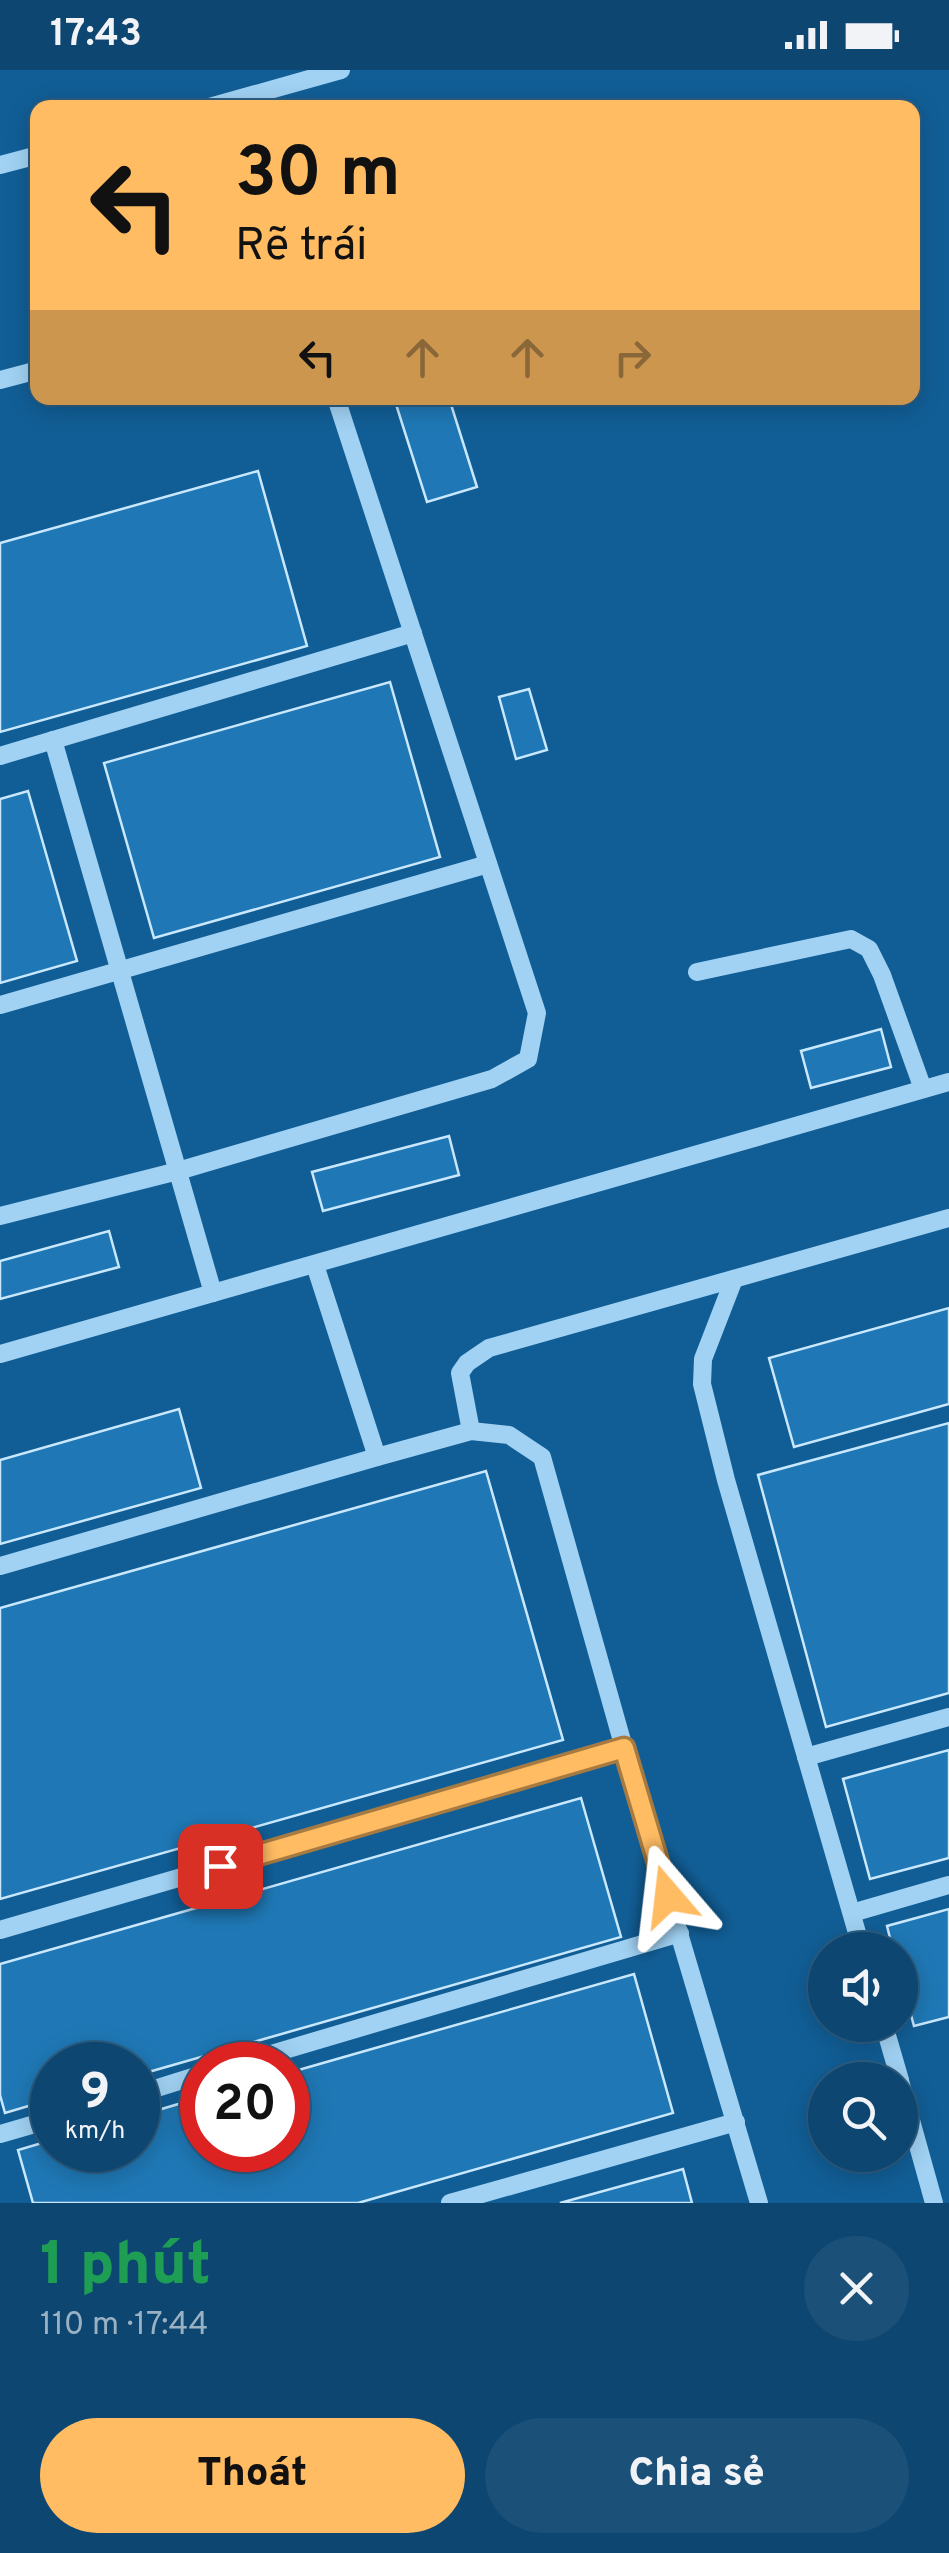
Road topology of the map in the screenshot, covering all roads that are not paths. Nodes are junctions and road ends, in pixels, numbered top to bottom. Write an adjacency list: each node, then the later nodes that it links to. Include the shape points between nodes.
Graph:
1 (341, 70): 2 (lane)
2 (234, 100)
3 (30, 156): 4 (lane)
4 (0, 165)
5 (30, 372): 6 (lane)
6 (0, 380)
7 (338, 405): 8 (lane)
8 (413, 633): 9 (lane); 11 (lane)
9 (53, 740): 10 (lane); 12 (lane)
10 (0, 756)
11 (488, 864): 12 (lane); 17 (lane, via 537,1014 528,1059 492,1079)
12 (120, 970): 14 (lane); 17 (lane)
13 (697, 972): 16 (lane, via 851,939 870,949)
14 (0, 1005)
15 (949, 1082): 16 (lane)
16 (923, 1089): 20 (lane)
17 (178, 1171): 18 (lane); 22 (lane)
18 (0, 1216)
19 (949, 1218): 21 (lane)
20 (315, 1265): 22 (lane); 25 (lane)
21 (734, 1280): 24 (lane, via 489,1348 460,1373); 29 (lane, via 703,1359 702,1384)
22 (213, 1294): 23 (lane)
23 (0, 1354)
24 (471, 1431): 25 (lane); 28 (lane, via 509,1436 542,1457)
25 (377, 1457): 26 (lane)
26 (0, 1566)
27 (949, 1718): 29 (lane)
28 (624, 1748): 32 (lane); 34 (lane)
29 (806, 1758): 31 (lane)
30 (949, 1885): 31 (lane)
31 (852, 1913): 33 (lane)
32 (0, 1930)
33 (857, 1932)
34 (680, 1933): 35 (lane); 36 (lane)
35 (310, 2043)
36 (736, 2122): 40 (lane); 41 (lane)
37 (30, 2125): 38 (lane)
38 (0, 2134)
39 (918, 2145): 42 (lane)
40 (450, 2203)
41 (760, 2203)
42 (934, 2203)

